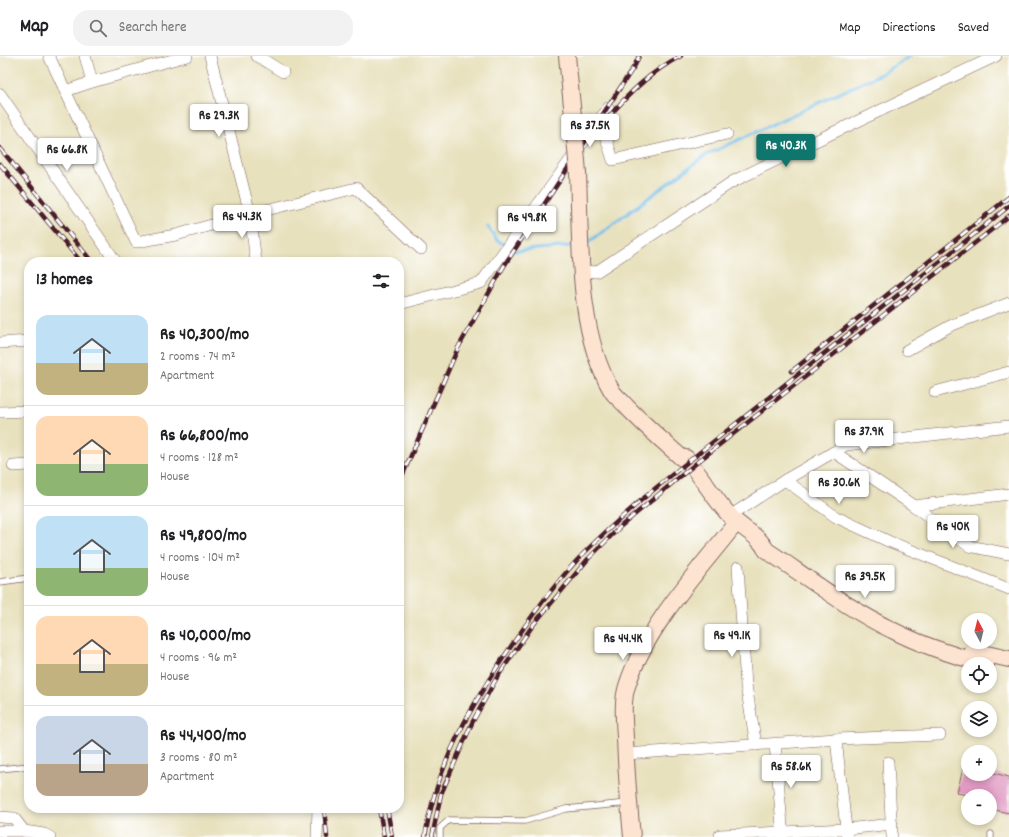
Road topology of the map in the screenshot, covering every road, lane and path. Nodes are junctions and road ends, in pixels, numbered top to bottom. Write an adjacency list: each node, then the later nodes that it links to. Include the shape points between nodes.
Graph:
1 (49, 56): 10 (street)
2 (85, 56): 9 (street)
3 (187, 56): 9 (street)
4 (210, 56): 15 (street)
5 (257, 56): 8 (street)
6 (567, 56): 19 (main road, bridge, via 578,173)
7 (996, 56): 19 (street, via 732,182 596,272)
8 (283, 72)
9 (92, 82): 10 (street)
10 (65, 91): 15 (street, via 136,242 176,235)
11 (0, 94): 17 (street)
12 (608, 108): 13 (street)
13 (600, 119): 14 (street, via 614,160); 20 (street, via 481,283)
14 (726, 134)
15 (250, 214): 16 (street, via 356,188); 18 (street)
16 (421, 249)
17 (113, 257)
18 (255, 257)
19 (583, 271): 36 (main road, via 587,321 600,365 612,392 643,424 682,458 686,458)
20 (404, 303)
21 (1009, 303): 24 (street, via 950,326)
22 (24, 341): 23 (street)
23 (0, 343)
24 (907, 350)
25 (1009, 372): 26 (street)
26 (935, 392)
27 (24, 411): 28 (street)
28 (0, 412)
29 (1009, 426): 30 (street, via 846,445)
30 (834, 452): 33 (street); 35 (street)
31 (24, 465): 32 (street)
32 (13, 466)
33 (785, 480): 36 (street); 42 (street, via 836,517 888,541)
34 (1009, 494): 35 (street)
35 (914, 506): 38 (street, via 969,546)
36 (733, 520): 37 (main road); 51 (main road, via 670,607 644,649 627,687 624,718)
37 (762, 542): 43 (main road, via 766,550 853,609 892,630); 44 (main road, via 772,543 858,602 899,623 966,649)
38 (1009, 554)
39 (738, 567): 50 (street, via 746,685)
40 (24, 579): 41 (lane)
41 (0, 582)
42 (1009, 589)
43 (961, 658)
44 (1009, 659)
45 (997, 667): 46 (main road)
46 (1009, 670)
47 (940, 734): 48 (street)
48 (836, 739): 49 (street); 61 (street)
49 (775, 744): 50 (street); 62 (street)
50 (756, 746): 51 (street)
51 (626, 754): 55 (main road)
52 (888, 762): 58 (street)
53 (24, 767): 54 (lane)
54 (0, 770)
55 (629, 803): 65 (lane, via 566,809 525,821 449,820 440,828); 66 (main road)
56 (318, 813): 64 (street)
57 (0, 817): 60 (street, via 14,818)
58 (892, 824): 61 (street); 68 (street)
59 (0, 831): 60 (street)
60 (24, 831): 63 (street)
61 (847, 833): 62 (street)
62 (783, 835): 67 (street)
63 (50, 837)
64 (317, 837)
65 (440, 837)
66 (632, 837)
67 (720, 837)
68 (892, 837)

